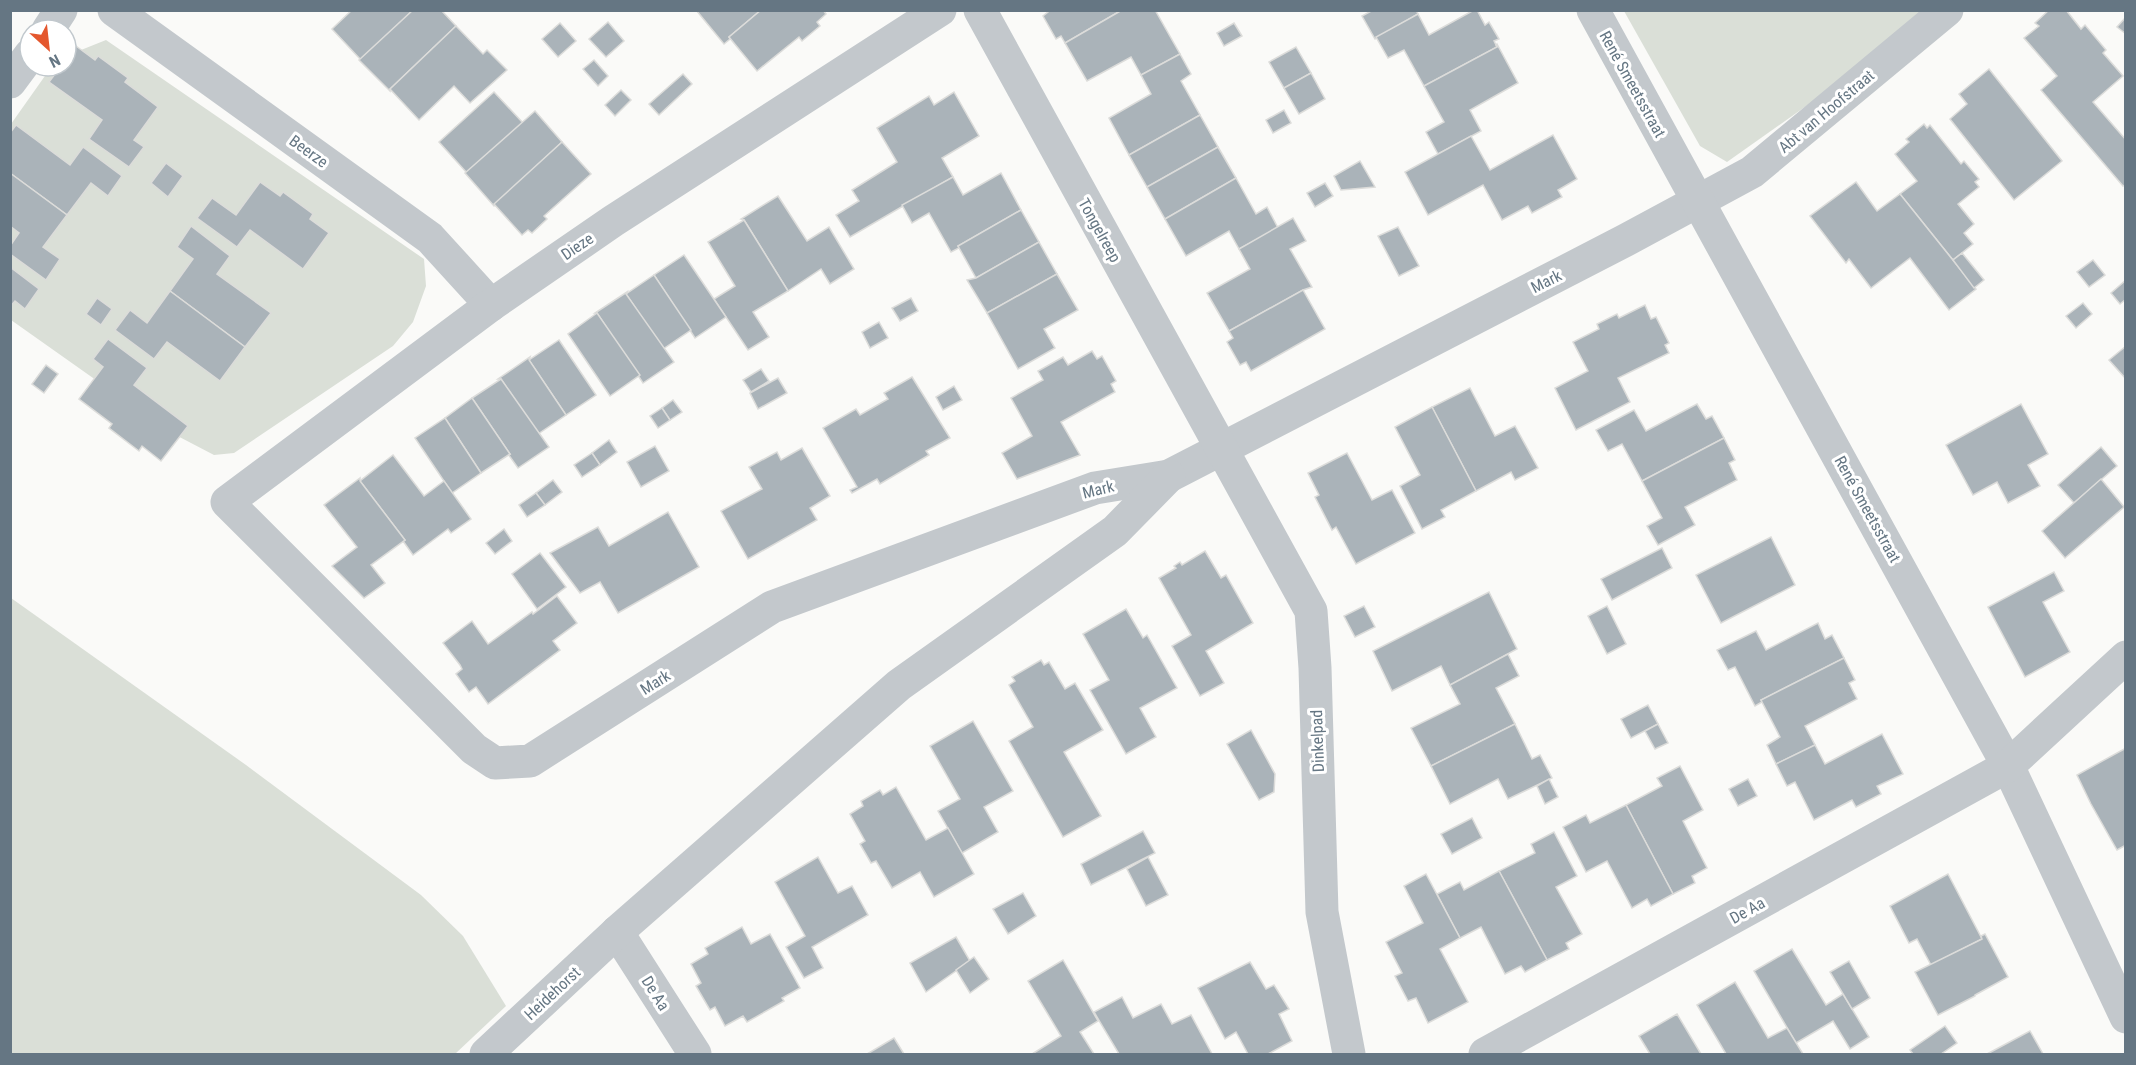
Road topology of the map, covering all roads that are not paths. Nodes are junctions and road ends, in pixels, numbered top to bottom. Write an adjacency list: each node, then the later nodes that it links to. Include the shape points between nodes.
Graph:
1 (114, 10): 7 (street, Beerze, via 430,238)
2 (940, 10): 7 (street, Dieze, via 613,221)
3 (980, 10): 8 (street, Tongelreep)
4 (1593, 10): 6 (street, René Smeetsstraat)
5 (1947, 10): 6 (street, Abt van Hoofstraat, via 1752,172)
6 (1699, 202): 8 (street, Mark); 12 (street, René Smeetsstraat)
7 (491, 305): 10 (street, Dieze)
8 (1222, 448): 9 (street, Mark); 17 (street, Dinkelpad, via 1311,611 1322,912)
9 (1168, 476): 10 (street, Mark, via 1095,488 772,607 530,760 495,763 474,749); 13 (street, Mark, via 1116,531 899,686)
10 (227, 502)
11 (2126, 657): 12 (street, De Aa)
12 (2008, 766): 14 (street, René Smeetsstraat); 18 (street, De Aa)
13 (617, 932): 15 (street, Heidehorst); 16 (street, De Aa)
14 (2126, 1017)
15 (486, 1054)
16 (695, 1054)
17 (1349, 1054)
18 (1485, 1054)

